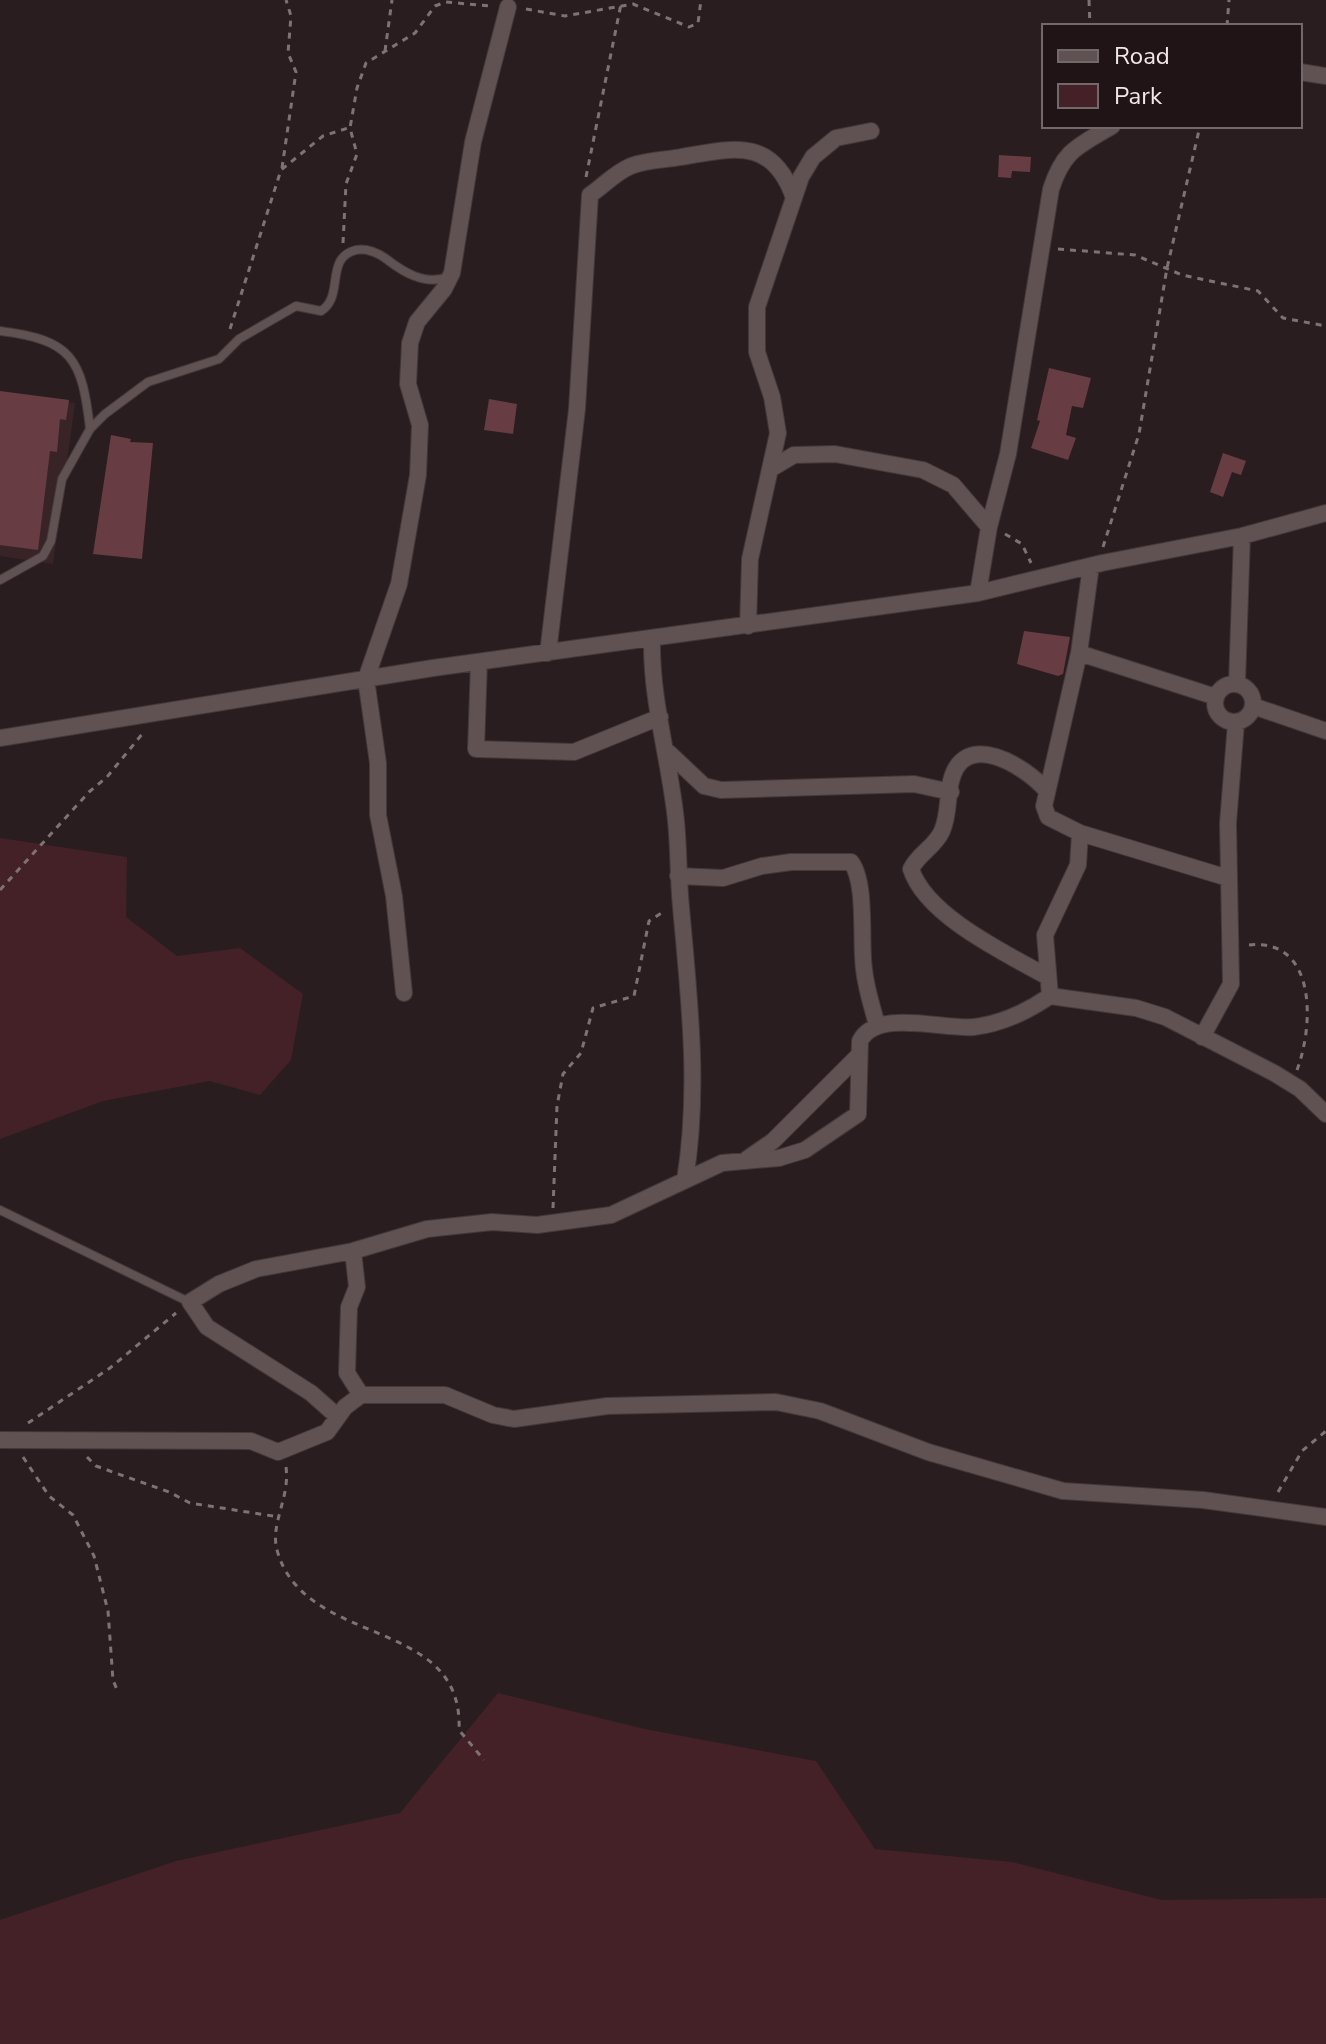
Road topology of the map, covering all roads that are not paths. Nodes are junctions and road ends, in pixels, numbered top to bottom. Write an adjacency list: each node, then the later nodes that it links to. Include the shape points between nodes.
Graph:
1 (508, 7): 7 (street, via 479,110)
2 (1302, 72): 3 (street)
3 (1326, 76)
4 (1109, 128): 12 (street, via 1060,164 1008,454)
5 (871, 131): 6 (street, via 826,144 801,177)
6 (794, 198): 10 (street, via 754,326 778,433); 19 (street, via 789,182 769,161 733,147 631,166 590,195 577,409)
7 (452, 273): 9 (lane, via 447,279 421,279 376,252 350,252 335,271 334,294 326,309 296,306 239,339 219,359 137,389); 22 (street, via 417,322 410,343 408,384 420,425 418,475 399,584)
8 (0, 331): 9 (lane, via 55,343 76,362)
9 (90, 429): 15 (lane, via 62,479 51,541 43,556)
10 (772, 468): 12 (street, via 794,455 835,454 923,470 953,485); 17 (street, via 750,559)
11 (1326, 513): 13 (street)
12 (989, 527): 16 (street)
13 (1242, 536): 14 (street); 23 (street)
14 (1096, 565): 16 (street); 20 (street)
15 (0, 580)
16 (978, 593): 17 (street)
17 (748, 626): 18 (street)
18 (652, 641): 19 (street); 26 (street, via 651,670)
19 (548, 653): 21 (street)
20 (1079, 653): 24 (street); 31 (street)
21 (479, 662): 22 (street); 26 (street, via 476,749 574,752)
22 (366, 679): 29 (street); 37 (street, via 378,763 378,815 394,896)
23 (1237, 683): 24 (street); 25 (street, via 1252,694)
24 (1216, 697): 27 (street, via 1220,716)
25 (1253, 706): 27 (street, via 1247,719); 28 (street)
26 (660, 717): 30 (street)
27 (1236, 723): 34 (street)
28 (1326, 731)
29 (0, 738)
30 (667, 751): 32 (street, via 691,777 721,790 914,784); 35 (street)
31 (1046, 790): 32 (street, via 1023,769 981,753 961,763); 33 (street, via 1048,817)
32 (951, 792): 36 (street, via 938,840 915,861 913,876 958,922)
33 (1080, 833): 34 (street); 36 (street, via 1078,865 1045,935)
34 (1228, 878): 40 (street, via 1231,984)
35 (679, 882): 39 (street, via 791,862 851,862 865,980); 44 (street, via 694,1047)
36 (1048, 977): 38 (street)
37 (404, 993)
38 (1050, 996): 39 (street, via 998,1022 972,1027); 40 (street, via 1136,1008)
39 (877, 1025): 41 (street, via 863,1035)
40 (1202, 1037): 42 (street, via 1291,1084)
41 (859, 1055): 43 (street, via 773,1141); 43 (street, via 858,1114 805,1150)
42 (1326, 1114)
43 (745, 1160): 44 (street, via 722,1163)
44 (685, 1180): 46 (street, via 611,1215 552,1224 465,1223 387,1238)
45 (0, 1210): 47 (lane)
46 (353, 1251): 47 (street, via 256,1269); 48 (street, via 357,1287 349,1307 347,1373)
47 (190, 1302): 49 (street, via 207,1327 311,1393)
48 (361, 1395): 49 (street); 51 (street, via 445,1395 514,1419 607,1406 776,1402 820,1411 928,1452 1063,1491)
49 (338, 1417): 50 (street, via 327,1432 278,1452 251,1441)
50 (4, 1440)
51 (1326, 1517)

